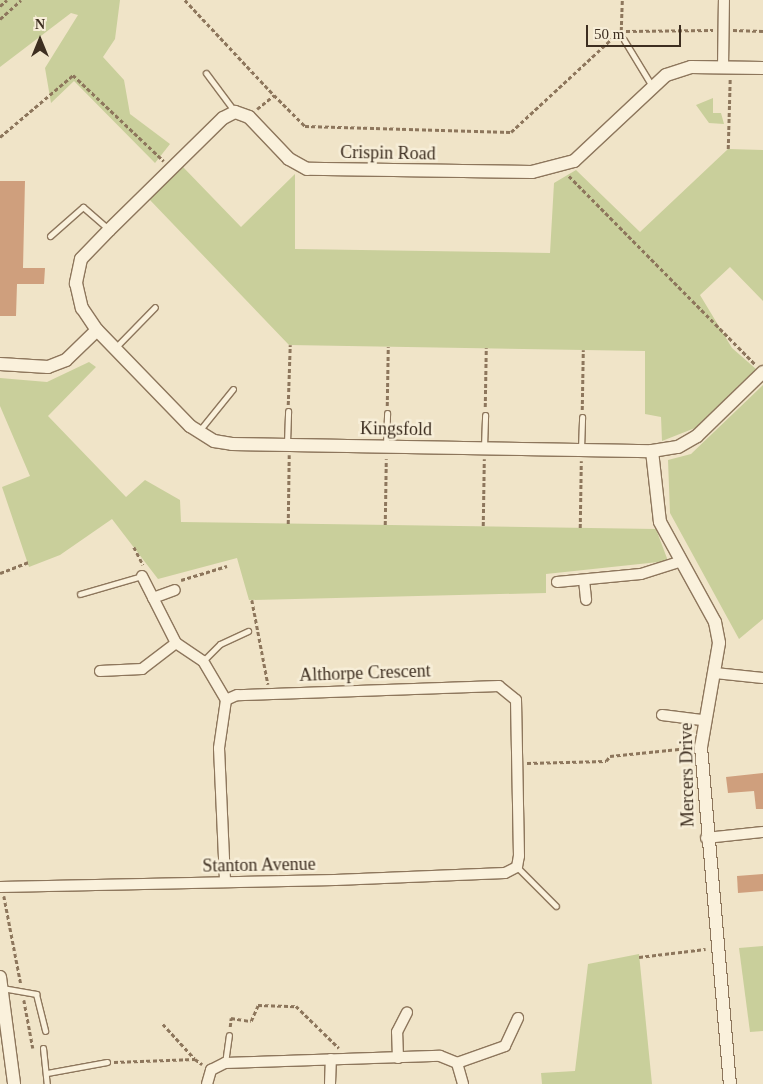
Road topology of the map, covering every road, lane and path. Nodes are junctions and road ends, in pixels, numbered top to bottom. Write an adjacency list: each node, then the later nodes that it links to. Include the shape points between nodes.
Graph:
1 (7, 0): 6 (path)
2 (21, 0): 7 (path)
3 (185, 0): 16 (path)
4 (622, 0): 9 (path)
5 (724, 0): 8 (street)
6 (0, 6)
7 (0, 19)
8 (723, 30): 9 (path); 10 (path); 12 (street)
9 (621, 31): 11 (path); 16 (path, via 512,132 305,126)
10 (763, 31)
11 (624, 40): 15 (lane)
12 (726, 68): 13 (street, Crispin Road); 15 (street, Crispin Road, via 691,67 666,75); 20 (path)
13 (763, 68)
14 (206, 72): 17 (lane)
15 (652, 86): 22 (street, Crispin Road, via 588,150)
16 (274, 94): 18 (path)
17 (235, 112): 18 (street, Crispin Road); 21 (street)
18 (249, 117): 22 (street, Crispin Road, via 289,159 307,169 532,172)
19 (0, 137): 21 (path, via 73,75)
20 (728, 149)
21 (171, 168): 23 (street)
22 (561, 168): 33 (path)
23 (109, 230): 24 (lane, via 83,207); 26 (street, Kingsfold, via 81,259 76,283 82,308)
24 (50, 236)
25 (155, 307): 29 (lane)
26 (97, 330): 29 (street, Kingsfold); 32 (street, via 66,360 48,367)
27 (290, 345): 35 (path)
28 (388, 346): 36 (path)
29 (114, 348): 39 (street, Kingsfold)
30 (486, 348): 37 (path)
31 (583, 350): 38 (path)
32 (0, 364)
33 (763, 372): 44 (street, Kingsfold, via 697,436 678,447)
34 (233, 389): 39 (lane)
35 (288, 411): 40 (lane)
36 (387, 413): 41 (lane)
37 (485, 415): 42 (lane)
38 (582, 417): 43 (lane)
39 (198, 431): 40 (street, Kingsfold, via 214,441 232,444)
40 (288, 444): 41 (street, Kingsfold); 45 (path)
41 (386, 446): 42 (street, Kingsfold); 46 (path)
42 (484, 448): 43 (street, Kingsfold); 47 (path)
43 (581, 450): 44 (street, Kingsfold); 48 (path)
44 (652, 451): 50 (street, Mercers Drive, via 660,522)
45 (288, 524)
46 (385, 525)
47 (483, 526)
48 (580, 528)
49 (134, 547): 54 (path, via 144,567)
50 (682, 561): 55 (street, via 641,574); 66 (street, Mercers Drive, via 715,622 719,643)
51 (28, 562): 53 (path)
52 (227, 566): 57 (path, via 182,579)
53 (0, 573)
54 (142, 576): 58 (lane); 59 (street)
55 (584, 580): 56 (street); 61 (street)
56 (557, 582)
57 (175, 590): 59 (street)
58 (80, 594)
59 (153, 598): 63 (street)
60 (252, 600): 68 (path, via 268,666)
61 (586, 600)
62 (248, 631): 64 (lane, via 220,644)
63 (176, 644): 64 (street); 65 (street, via 155,664 142,669)
64 (203, 661): 69 (street)
65 (100, 671)
66 (715, 673): 67 (street, via 739,679); 71 (street, Mercers Drive)
67 (763, 678)
68 (268, 693): 69 (street, Althorpe Crescent); 73 (street, Althorpe Crescent, via 499,686 516,700)
69 (226, 700): 77 (street, via 221,709 219,748)
70 (662, 715): 71 (street)
71 (702, 720): 72 (street, Mercers Drive)
72 (701, 747): 73 (path, via 610,756 606,761); 75 (street, Mercers Drive)
73 (518, 763): 76 (street, Althorpe Crescent)
74 (763, 832): 75 (street)
75 (706, 838): 80 (street, Mercers Drive)
76 (517, 867): 77 (street, Stanton Avenue, via 505,873); 79 (lane)
77 (225, 882): 78 (street, Stanton Avenue)
78 (0, 887)
79 (556, 906)
80 (718, 948): 81 (path); 103 (street, Mercers Drive)
81 (639, 957)
82 (1, 983): 86 (lane, via 36,994); 87 (street)
83 (407, 1012): 90 (street, via 397,1032)
84 (518, 1018): 95 (street, via 505,1046)
85 (164, 1024): 91 (path)
86 (45, 1031)
87 (4, 1033): 98 (street)
88 (229, 1036): 92 (path, via 231,1018 251,1021 258,1005 296,1006 339,1047); 94 (lane)
89 (43, 1048): 97 (lane)
90 (398, 1058): 92 (street); 95 (street, via 440,1056)
91 (195, 1059): 93 (path); 96 (path)
92 (335, 1059): 94 (street); 101 (street)
93 (107, 1062): 97 (lane)
94 (224, 1063): 96 (street)
95 (457, 1063): 102 (street)
96 (211, 1070): 100 (street)
97 (47, 1072): 99 (lane)
98 (14, 1084)
99 (47, 1084)
100 (207, 1084)
101 (330, 1084)
102 (463, 1084)
103 (730, 1084)

